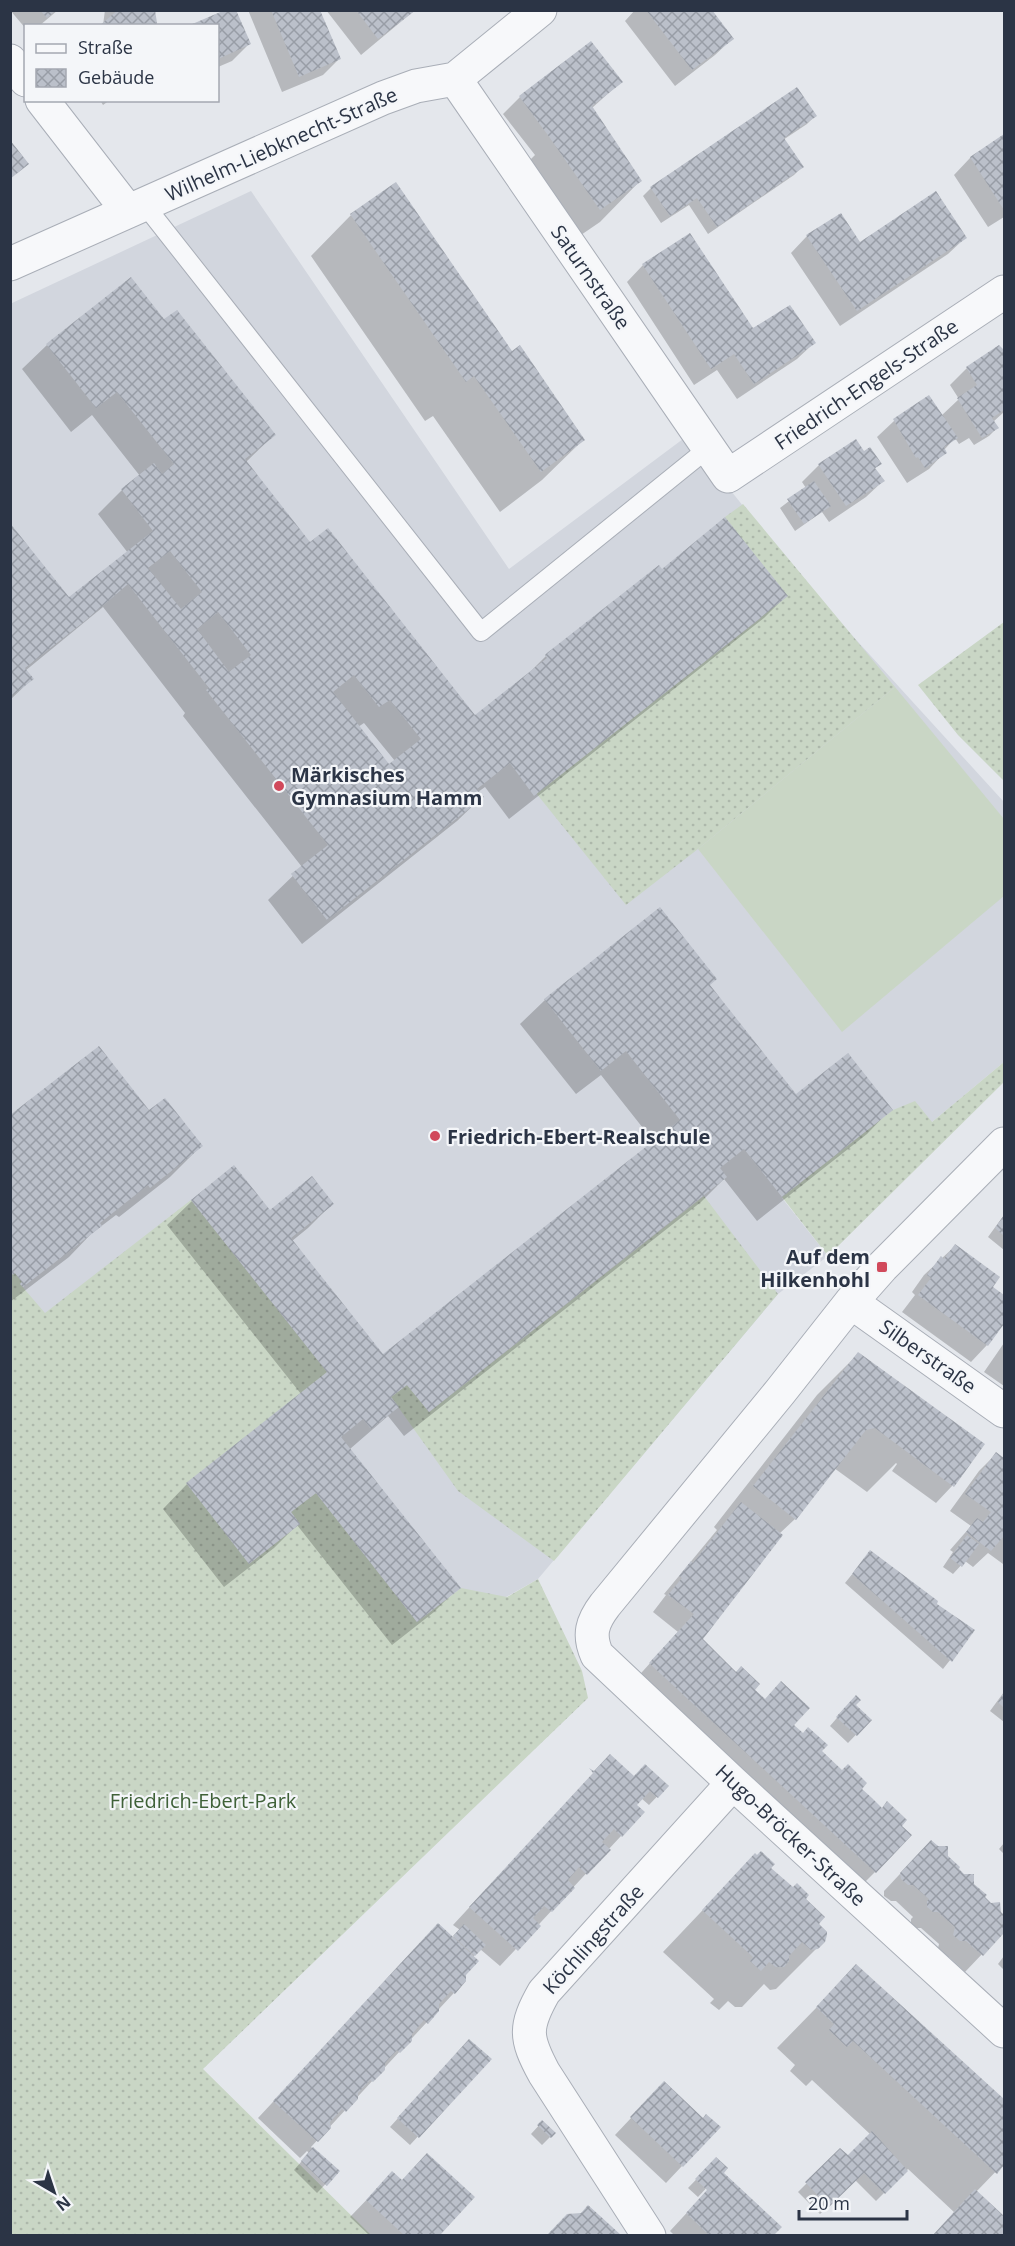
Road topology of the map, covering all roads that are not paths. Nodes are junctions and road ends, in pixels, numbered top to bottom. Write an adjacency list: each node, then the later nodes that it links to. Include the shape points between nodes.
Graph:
1 (540, 10): 4 (street, Wilhelm-Liebknecht-Straße)
2 (10, 61): 3 (street)
3 (24, 78)
4 (455, 79): 6 (street, Wilhelm-Liebknecht-Straße, via 416,86 382,98); 9 (street, Saturnstraße)
5 (44, 102): 6 (street)
6 (136, 207): 7 (street, Wilhelm-Liebknecht-Straße); 9 (lane, via 482,632)
7 (10, 264)
8 (1005, 292): 10 (street, Friedrich-Engels-Straße)
9 (710, 449): 10 (street, Saturnstraße)
10 (728, 476)
11 (1005, 1144): 12 (street)
12 (851, 1302): 13 (street, Silberstraße); 14 (street, Hugo-Bröcker-Straße, via 605,1605 591,1631 597,1655)
13 (1005, 1411)
14 (733, 1783): 15 (street, Hugo-Bröcker-Straße); 16 (street, Köchlingstraße, via 544,1992 528,2028 544,2073)
15 (1005, 2031)
16 (649, 2235)

